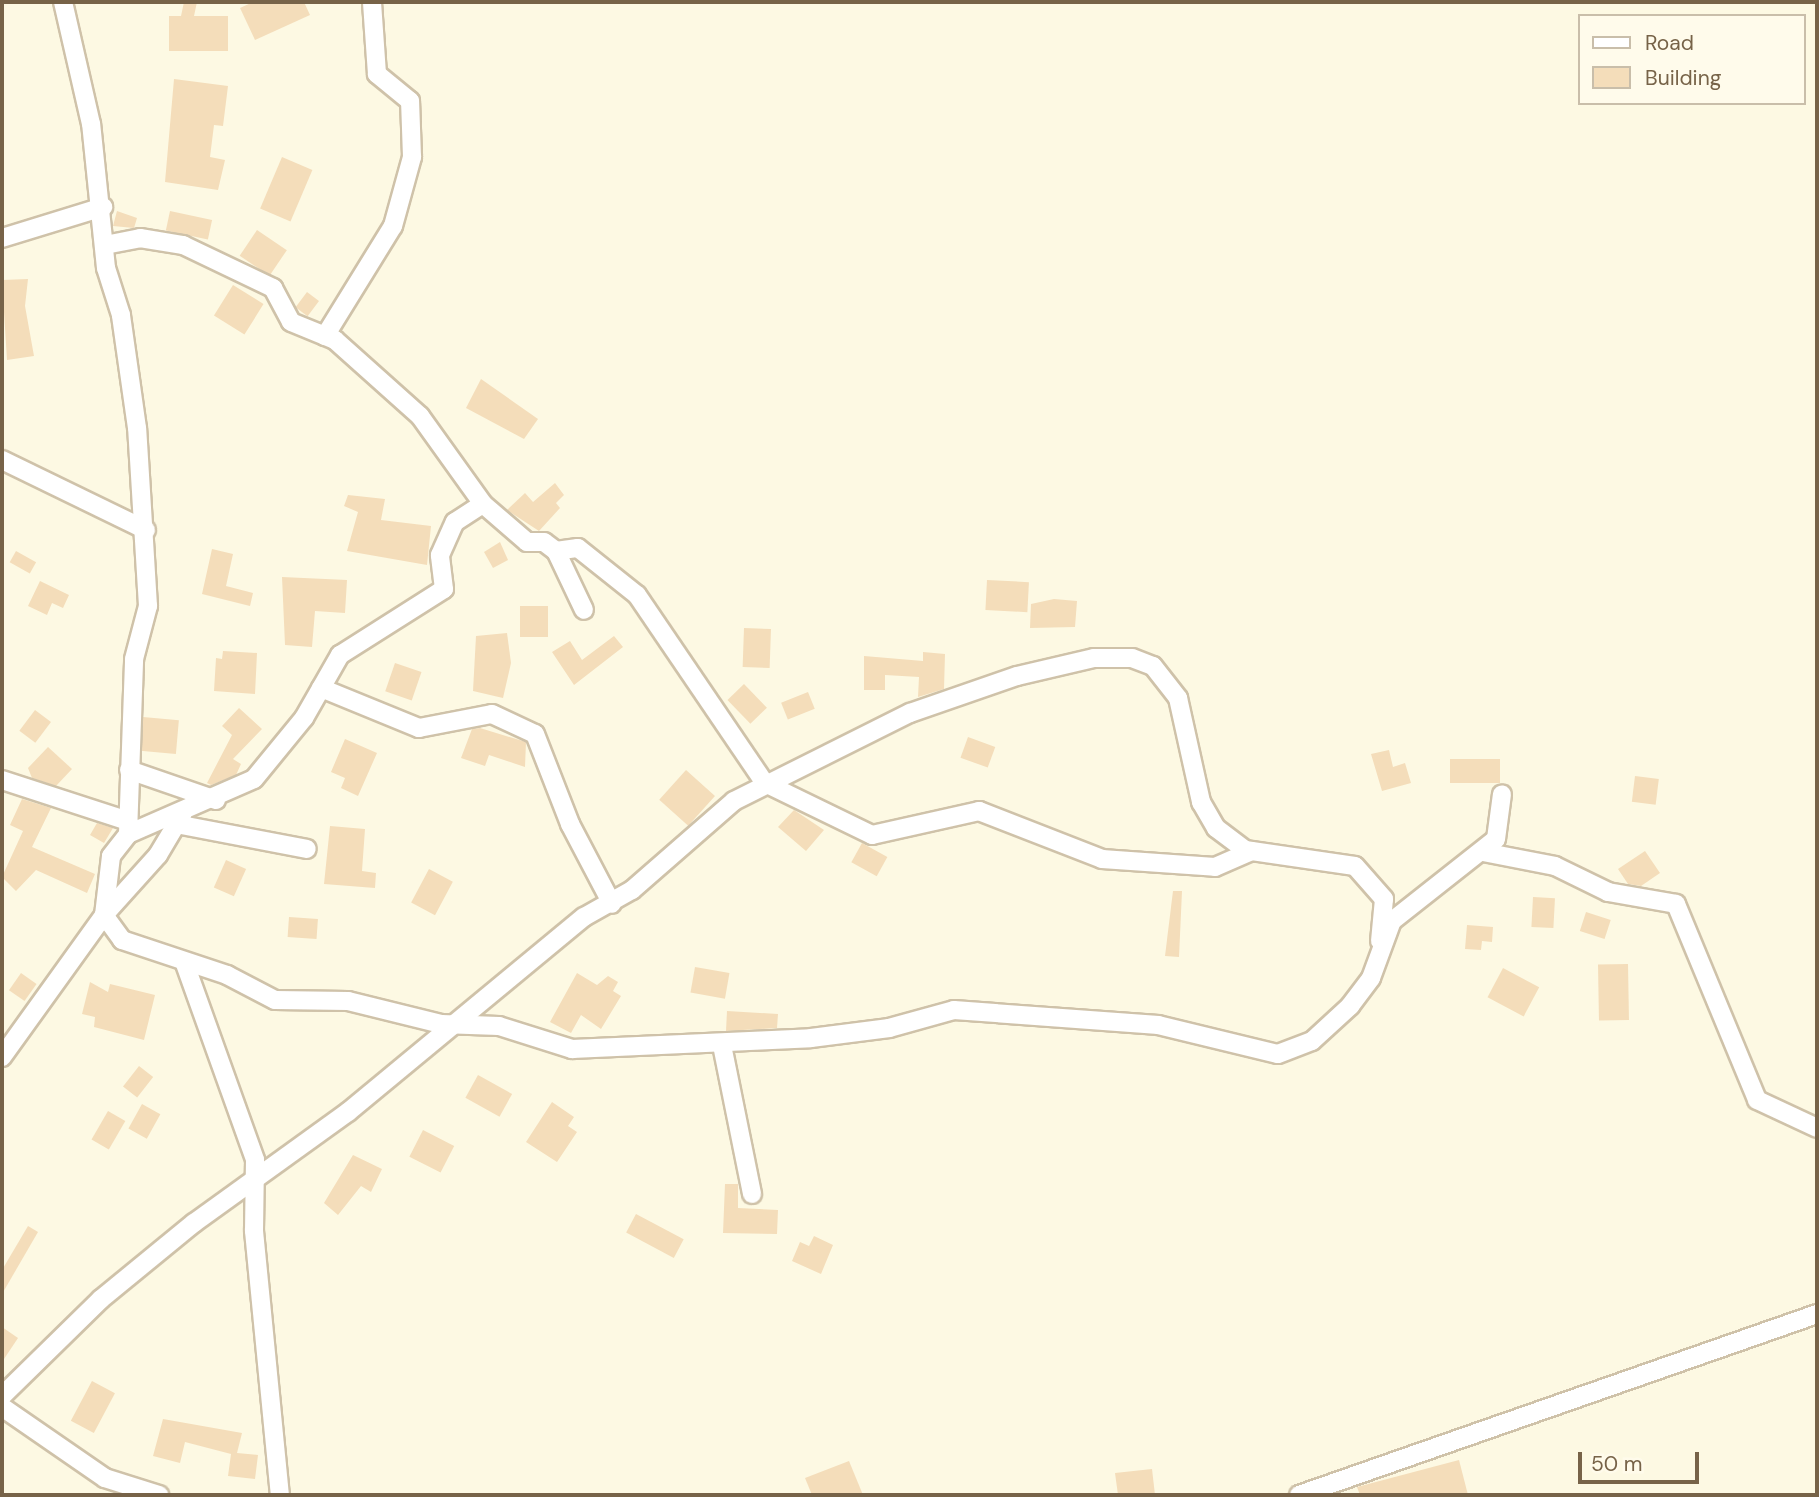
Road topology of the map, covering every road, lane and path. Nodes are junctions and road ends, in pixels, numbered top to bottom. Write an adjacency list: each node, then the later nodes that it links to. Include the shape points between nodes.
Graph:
1 (63, 2): 3 (street)
2 (372, 2): 6 (street, via 377,74 410,101 412,158 393,226)
3 (103, 207): 4 (street); 5 (street)
4 (2, 238)
5 (105, 245): 6 (street, via 140,239 222,258 273,288 300,331); 9 (street, via 121,315)
6 (325, 336): 8 (street, via 420,416)
7 (2, 460): 9 (street)
8 (482, 504): 10 (street, via 527,542); 12 (street, via 456,522 440,555 444,589 340,655)
9 (146, 530): 13 (street, via 148,606 134,659)
10 (556, 551): 11 (street); 15 (street, via 578,548 636,595)
11 (584, 610)
12 (321, 688): 17 (street, via 254,779); 23 (street, via 419,728 492,714 535,734 570,824)
13 (129, 771): 17 (street); 19 (street)
14 (2, 780): 19 (street)
15 (765, 783): 21 (street, via 872,835 979,811 1102,859 1215,866); 21 (street, via 852,747 910,713 1017,676 1087,658 1132,657 1153,666 1178,698 1205,812 1228,842); 23 (street, via 725,808)
16 (1502, 794): 22 (street, via 1502,823)
17 (216, 800): 18 (street)
18 (179, 819): 19 (street); 20 (street); 24 (street)
19 (128, 827): 24 (street, via 104,882)
20 (307, 849)
21 (1252, 851): 25 (street, via 1355,866 1384,899)
22 (1483, 852): 25 (street, via 1406,908); 30 (street, via 1555,866 1608,892 1676,904 1757,1100)
23 (612, 904): 27 (street, via 584,917)
24 (104, 915): 26 (street, via 122,940); 29 (street)
25 (1380, 941): 28 (street, via 1366,988 1292,1052 1259,1051 1158,1025 954,1010 888,1028)
26 (185, 964): 27 (street, via 275,1000 348,1001); 31 (street)
27 (449, 1024): 28 (street, via 499,1026 572,1049); 31 (street, via 348,1112)
28 (722, 1045): 32 (street)
29 (2, 1057)
30 (1817, 1128)
31 (257, 1174): 34 (street, via 101,1299); 37 (street, via 254,1231)
32 (752, 1194)
33 (1817, 1314): 38 (street)
34 (2, 1396)
35 (2, 1407): 36 (street, via 104,1478)
36 (159, 1495)
37 (280, 1495)
38 (1299, 1495)

